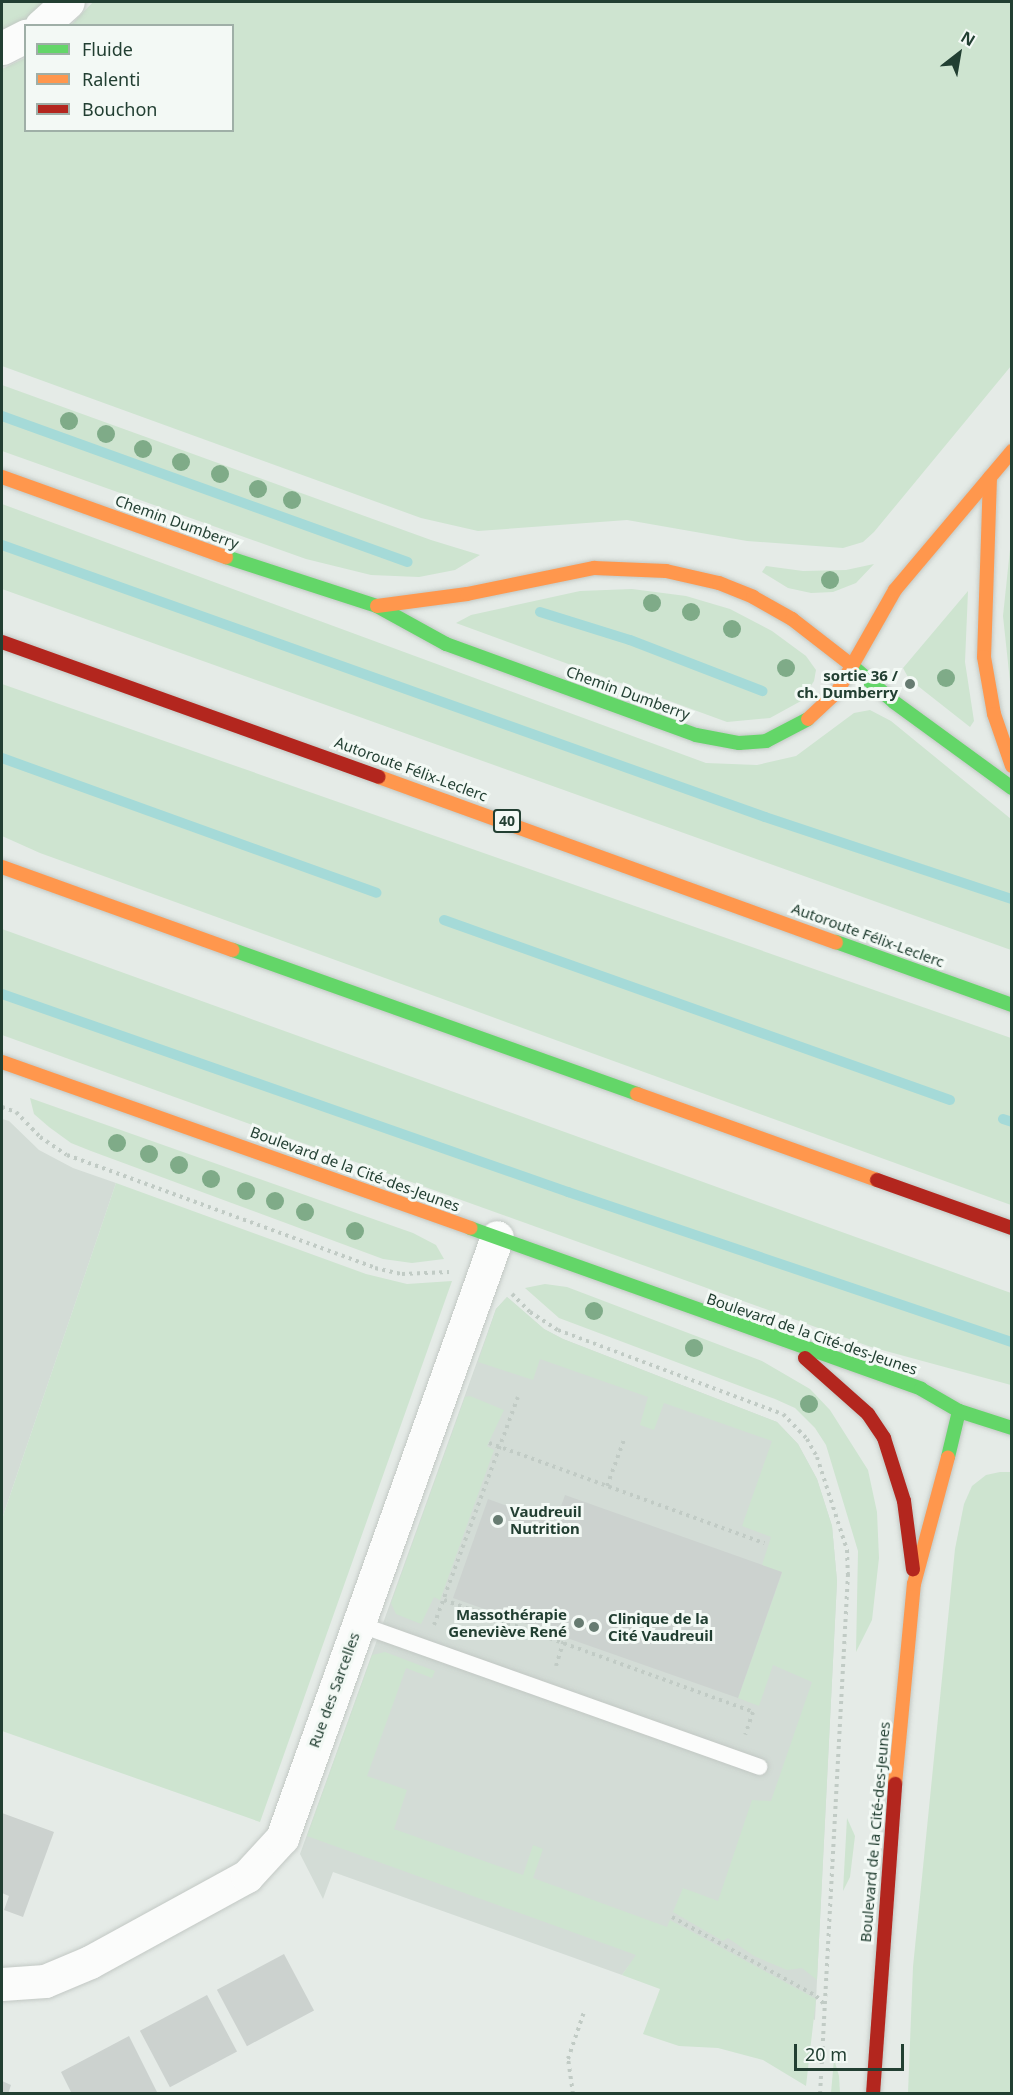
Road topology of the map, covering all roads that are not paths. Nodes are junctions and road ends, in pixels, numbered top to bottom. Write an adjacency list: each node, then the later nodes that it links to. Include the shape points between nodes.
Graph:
1 (68, 2): 2 (street)
2 (43, 24)
3 (24, 37): 4 (street)
4 (2, 48)
5 (1011, 451): 7 (main road, Chemin Dumberry)
6 (2, 477): 8 (main road, Chemin Dumberry, via 260,570)
7 (990, 477): 10 (main road, Chemin Dumberry, via 895,590); 11 (main road, via 984,657 994,714)
8 (376, 606): 10 (main road, Chemin Dumberry, via 467,594 594,568 666,571 718,583 753,597 792,619); 10 (main road, Chemin Dumberry, via 446,644 696,735 728,742 766,741 807,722 837,692)
9 (2, 642): 14 (main road, Autoroute Félix-Leclerc / 40)
10 (850, 664): 12 (main road, via 894,702)
11 (1011, 766)
12 (1011, 788)
13 (2, 867): 16 (main road)
14 (1011, 1005)
15 (3, 1066): 17 (main road, Boulevard de la Cité-des-Jeunes)
16 (1011, 1228)
17 (497, 1237): 18 (main road, Boulevard de la Cité-des-Jeunes); 22 (street, Rue des Sarcelles)
18 (790, 1345): 19 (main road, Boulevard de la Cité-des-Jeunes, via 921,1389); 21 (main road, via 844,1390 884,1438 904,1501)
19 (958, 1411): 20 (main road); 21 (main road, Boulevard de la Cité-des-Jeunes, via 938,1502)
20 (1011, 1428)
21 (914, 1584): 25 (main road, Boulevard de la Cité-des-Jeunes, via 894,1791)
22 (358, 1624): 23 (lane); 24 (street, Rue des Sarcelles, via 282,1838 258,1868 218,1894 60,1976 27,1985)
23 (759, 1767)
24 (2, 1984)
25 (873, 2094)

